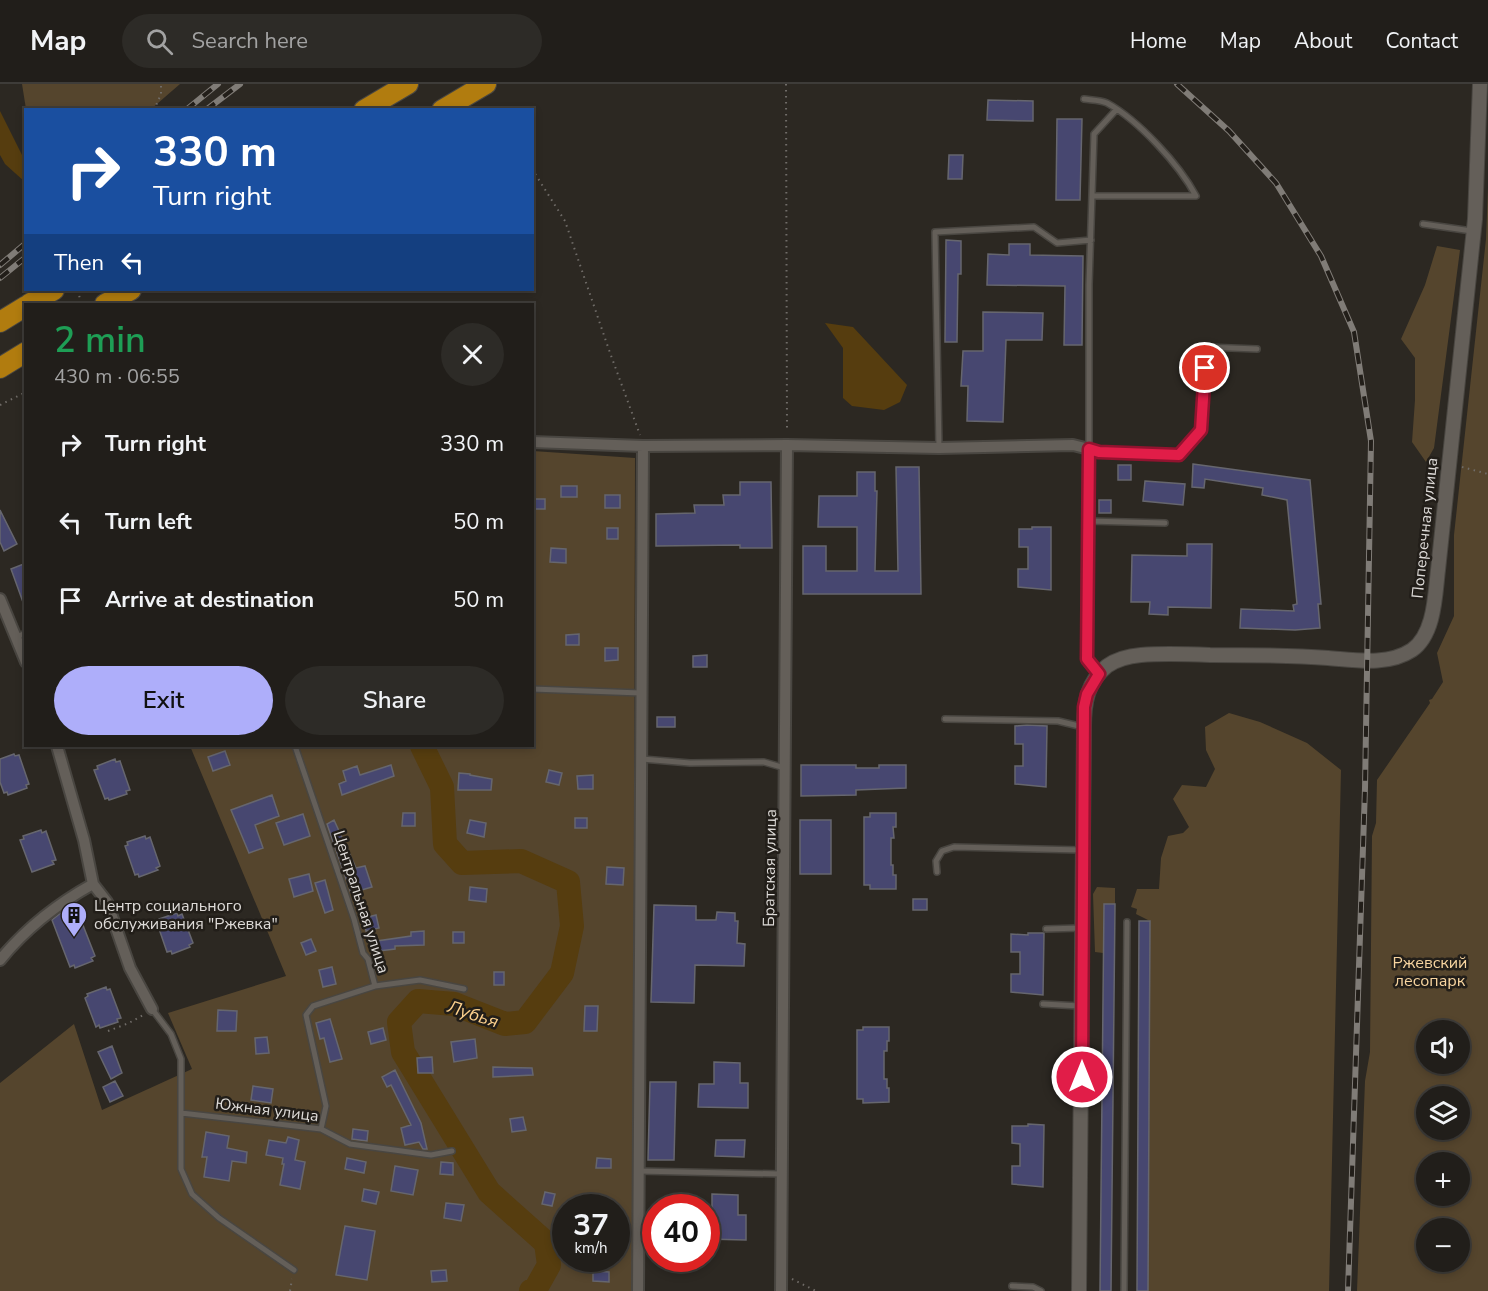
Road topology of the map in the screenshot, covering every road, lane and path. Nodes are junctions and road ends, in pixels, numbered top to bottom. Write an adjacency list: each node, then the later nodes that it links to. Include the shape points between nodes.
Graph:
1 (161, 84): 7 (path)
2 (408, 84): 8 (highway)
3 (486, 84): 9 (highway)
4 (786, 84): 28 (path)
5 (1480, 84): 14 (street, Поперечная улица)
6 (1084, 99): 10 (lane, via 1105,102)
7 (155, 108)
8 (367, 108)
9 (445, 108)
10 (1116, 110): 12 (lane, via 1094,134); 12 (lane, via 1144,130 1196,196)
11 (534, 172): 29 (path, via 565,221)
12 (1092, 196): 15 (lane)
13 (1423, 224): 14 (lane)
14 (1473, 231): 32 (street, Поперечная улица)
15 (1090, 240): 30 (lane, via 1057,243 1034,227 935,232); 31 (lane)
16 (52, 291): 18 (highway)
17 (129, 291): 19 (highway)
18 (31, 303)
19 (107, 303)
20 (24, 307): 21 (highway)
21 (0, 322)
22 (1257, 350): 31 (lane, via 1206,347 1201,430 1179,455)
23 (24, 353): 24 (highway)
24 (0, 368)
25 (24, 393): 26 (path)
26 (0, 405)
27 (534, 442): 29 (street)
28 (787, 445): 29 (street); 30 (street); 47 (street, Братская улица)
29 (643, 446): 41 (street)
30 (939, 448): 31 (street, via 1073,445)
31 (1089, 449): 34 (street)
32 (1448, 465): 33 (path); 39 (street, Поперечная улица, via 1431,616 1424,636 1412,650 1377,660 1141,655 1119,660)
33 (1488, 474)
34 (1088, 521): 35 (lane); 39 (street, via 1087,659)
35 (1165, 523)
36 (0, 599): 37 (street)
37 (21, 635): 38 (street)
38 (24, 651)
39 (1099, 674): 43 (street, via 1087,694)
40 (534, 689): 41 (lane)
41 (641, 693): 46 (street)
42 (945, 719): 43 (lane, via 1058,720)
43 (1084, 727): 48 (street)
44 (57, 747): 50 (street)
45 (295, 747): 55 (lane, Центральная улица)
46 (641, 759): 47 (lane, via 690,764 764,762); 64 (street)
47 (786, 769): 65 (street, Братская улица)
48 (1083, 850): 49 (lane, via 954,847 942,851 936,861); 52 (street)
49 (937, 872)
50 (93, 884): 54 (street, via 56,906 17,939); 59 (street, via 107,902 130,969)
51 (1127, 922): 75 (lane)
52 (1083, 928): 53 (lane); 58 (street)
53 (1046, 929)
54 (0, 960)
55 (375, 986): 56 (lane, via 420,980); 62 (lane, Центральная улица, via 313,1006 306,1015 326,1106)
56 (464, 989)
57 (1043, 1004): 58 (lane)
58 (1082, 1006): 74 (street)
59 (152, 1009): 60 (path); 61 (lane, via 171,1034 182,1059)
60 (108, 1031)
61 (181, 1113): 62 (lane, Южная улица); 66 (lane, via 181,1169 192,1194 219,1218)
62 (321, 1129): 63 (lane, Южная улица, via 350,1144 431,1155)
63 (453, 1151)
64 (638, 1171): 65 (lane); 70 (street)
65 (783, 1174): 67 (street, Братская улица)
66 (294, 1270): 69 (path)
67 (782, 1274): 71 (street, Братская улица); 72 (path)
68 (1012, 1286): 73 (lane)
69 (290, 1291)
70 (638, 1291)
71 (781, 1291)
72 (816, 1291)
73 (1041, 1291)
74 (1079, 1291)
75 (1124, 1291)

